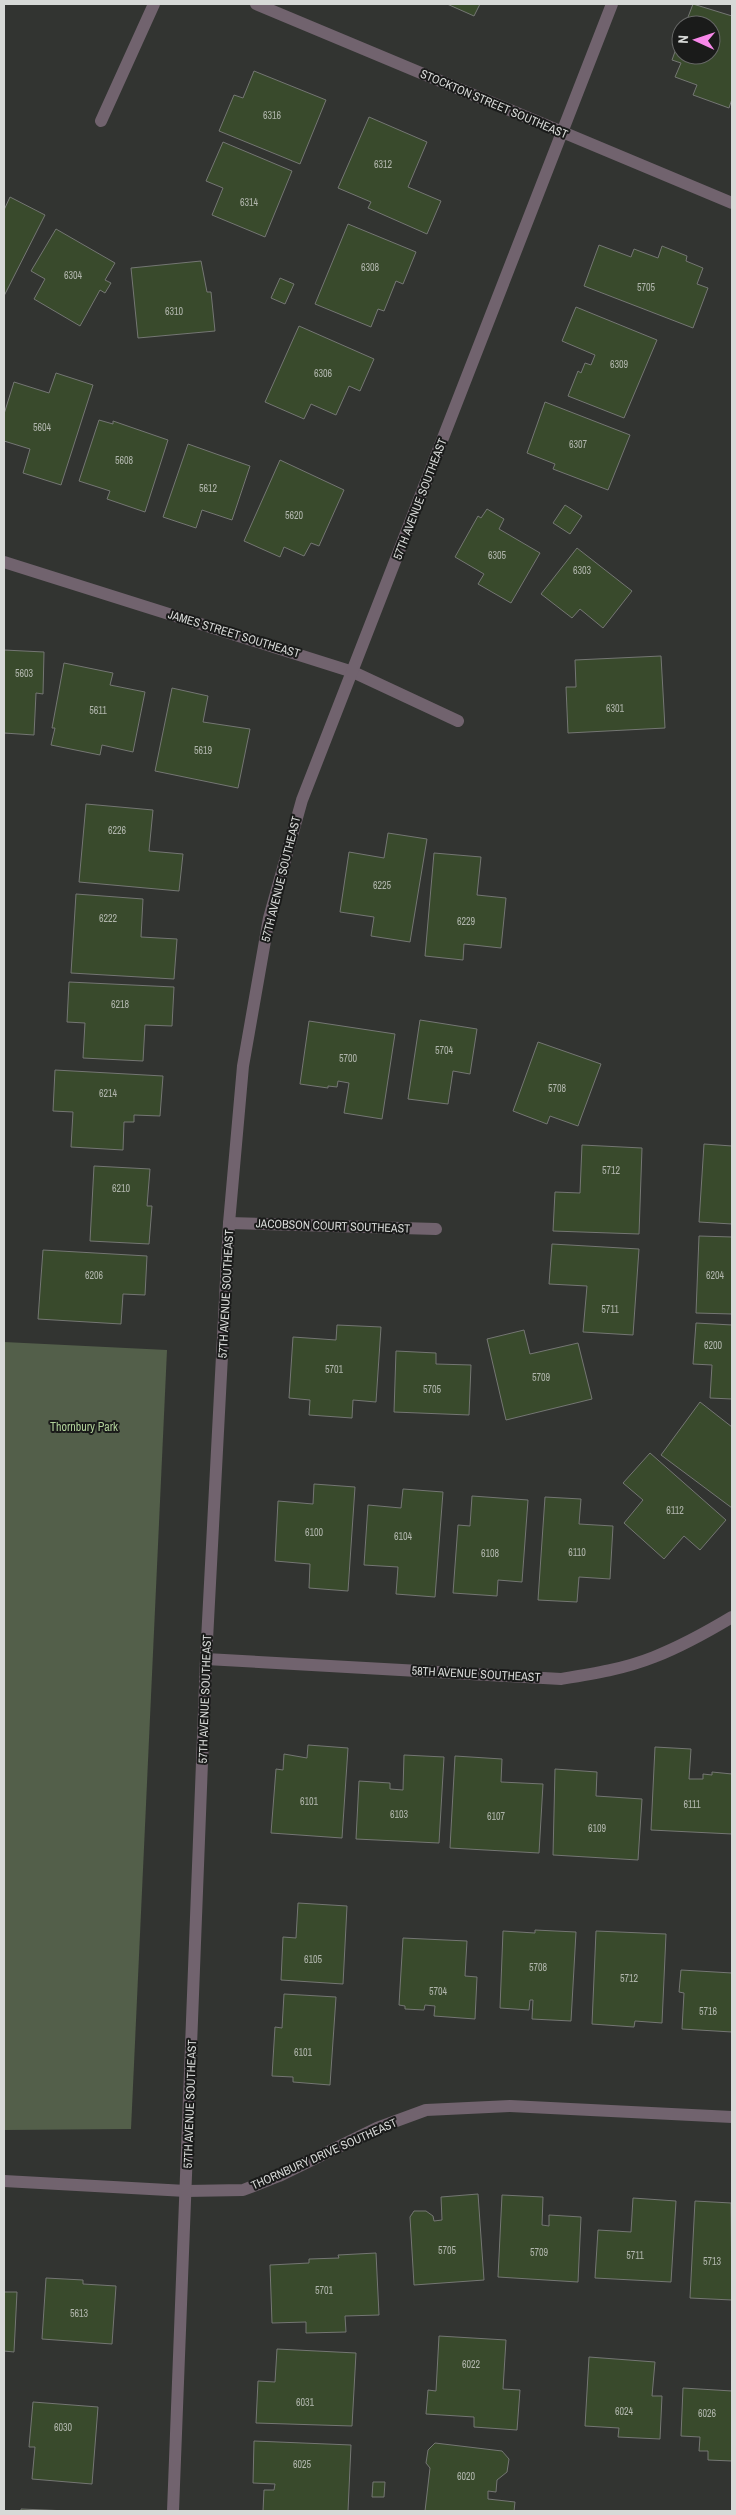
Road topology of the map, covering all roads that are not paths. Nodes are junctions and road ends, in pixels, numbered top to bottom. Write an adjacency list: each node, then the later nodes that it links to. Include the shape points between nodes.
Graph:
1 (154, 4): 4 (street)
2 (256, 4): 5 (street, STOCKTON STREET SOUTHEAST)
3 (612, 4): 5 (street, 57TH AVENUE SOUTHEAST)
4 (101, 121)
5 (562, 132): 6 (street, STOCKTON STREET SOUTHEAST); 8 (street, 57TH AVENUE SOUTHEAST)
6 (732, 203)
7 (4, 562): 8 (street, JAMES STREET SOUTHEAST)
8 (353, 672): 9 (street, JAMES STREET SOUTHEAST); 10 (street, 57TH AVENUE SOUTHEAST, via 302,800 269,918 243,1066)
9 (458, 720)
10 (229, 1222): 11 (street, JACOBSON COURT SOUTHEAST); 13 (street, 57TH AVENUE SOUTHEAST)
11 (436, 1228)
12 (732, 1616): 13 (street, 58TH AVENUE SOUTHEAST, via 691,1641 652,1658 607,1671 561,1679)
13 (206, 1659): 16 (street, 57TH AVENUE SOUTHEAST)
14 (732, 2118): 16 (street, THORNBURY DRIVE SOUTHEAST, via 510,2106 426,2110 376,2128 279,2176 243,2190)
15 (4, 2181): 16 (street, THORNBURY DRIVE SOUTHEAST)
16 (186, 2191): 17 (street, 57TH AVENUE SOUTHEAST)
17 (173, 2511)

